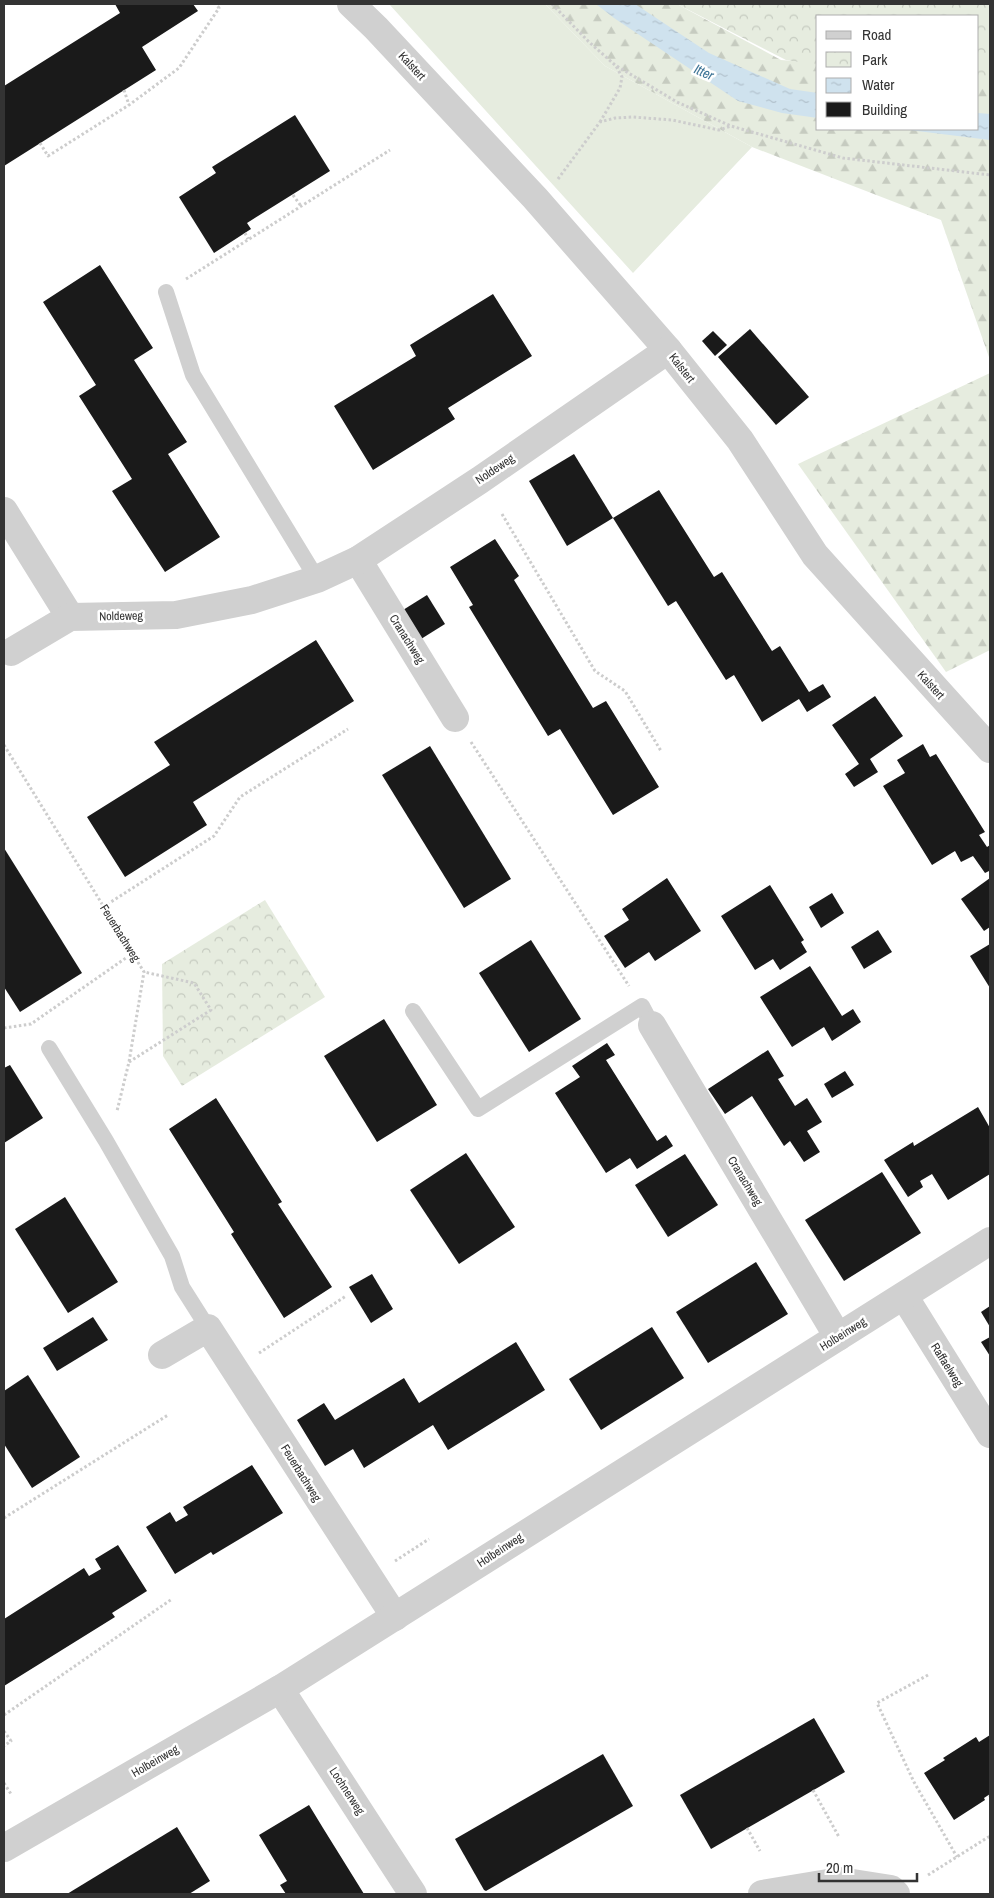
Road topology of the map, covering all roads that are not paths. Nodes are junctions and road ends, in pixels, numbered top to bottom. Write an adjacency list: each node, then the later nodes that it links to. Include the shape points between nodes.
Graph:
1 (351, 4): 3 (street, Kalstert, via 534,198)
2 (166, 292): 6 (lane, via 193,375)
3 (668, 350): 5 (street, Noldeweg); 10 (street, Kalstert, via 740,440 815,555)
4 (4, 511): 7 (street)
5 (358, 560): 6 (street, Noldeweg); 9 (street, Cranachweg)
6 (317, 579): 7 (street, Noldeweg, via 252,600 176,615)
7 (70, 617): 8 (street, Noldeweg)
8 (7, 655)
9 (455, 718)
10 (990, 750)
11 (413, 1011): 12 (lane, via 478,1110)
12 (647, 1015): 17 (street, Cranachweg)
13 (49, 1048): 16 (lane, Feuerbachweg, via 172,1256 182,1287)
14 (990, 1242): 15 (street, Holbeinweg)
15 (904, 1296): 17 (street, Holbeinweg); 19 (street, Raffaelweg)
16 (208, 1328): 18 (street); 20 (street, Feuerbachweg)
17 (838, 1336): 20 (street, Holbeinweg)
18 (162, 1355)
19 (990, 1434)
20 (395, 1617): 21 (street, Holbeinweg)
21 (280, 1689): 22 (street, Holbeinweg); 23 (street, Lochnerweg)
22 (4, 1848)
23 (413, 1894)
24 (762, 1894): 25 (street, via 840,1881 891,1889)
25 (896, 1894)

